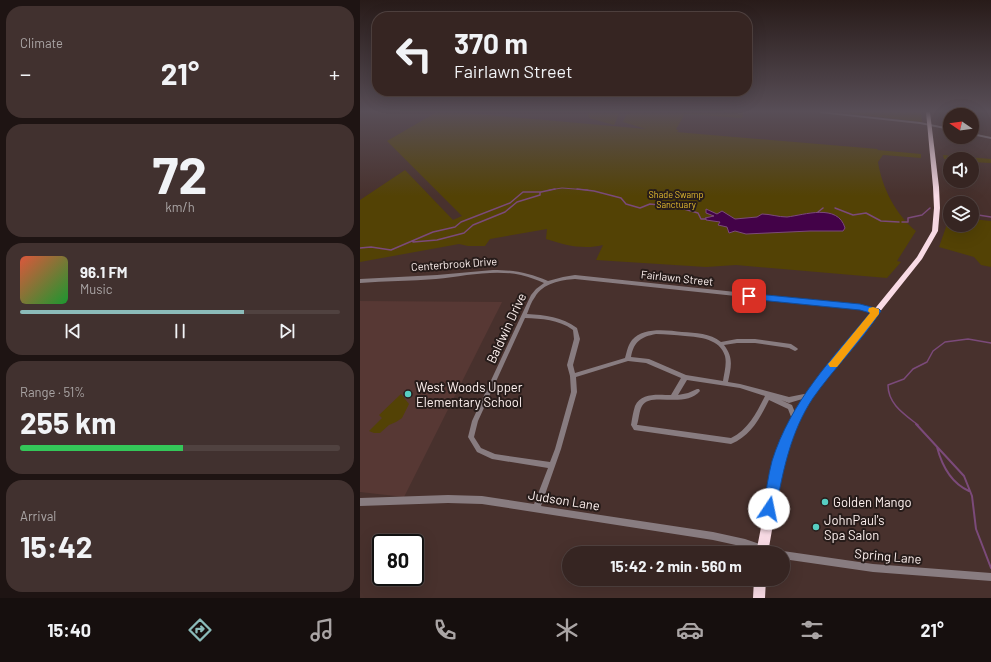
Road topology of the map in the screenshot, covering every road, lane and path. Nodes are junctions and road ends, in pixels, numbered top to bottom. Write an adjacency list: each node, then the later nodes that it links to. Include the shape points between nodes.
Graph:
1 (931, 140): 4 (highway, via 937,208 935,232 920,258)
2 (360, 281): 3 (street, Centerbrook Drive, via 506,270 524,273)
3 (548, 283): 4 (street, Fairlawn Street, via 575,277 860,307); 5 (street, Baldwin Drive, via 533,296)
4 (876, 311): 14 (highway)
5 (524, 316): 9 (street, via 560,320 575,329 577,339 570,365); 17 (street, Baldwin Drive, via 475,421 471,437 479,450 494,457)
6 (720, 344): 7 (street, via 748,340 791,346); 8 (street, via 700,335 652,332 641,336 632,344); 11 (street, via 726,350 728,359)
7 (795, 349)
8 (628, 359): 9 (street); 10 (street, via 647,361)
9 (573, 376): 17 (street, via 574,392)
10 (685, 377): 11 (street); 15 (street)
11 (725, 384): 13 (street)
12 (697, 391): 15 (street, via 687,398)
13 (768, 395): 14 (street, via 789,400); 15 (street, via 747,429 731,441 636,428 634,425 639,405 643,400 650,397); 16 (street, via 790,407)
14 (809, 395): 16 (highway)
15 (673, 398)
16 (795, 420): 21 (highway, via 778,461)
17 (552, 465): 19 (street)
18 (360, 502): 19 (street, Judson Lane, via 466,499)
19 (536, 508): 20 (street, Judson Lane, via 713,536)
20 (751, 546)
21 (763, 546)
22 (790, 557): 23 (street, Spring Lane, via 873,568)
23 (991, 577)
24 (760, 586): 25 (highway)
25 (759, 598)

